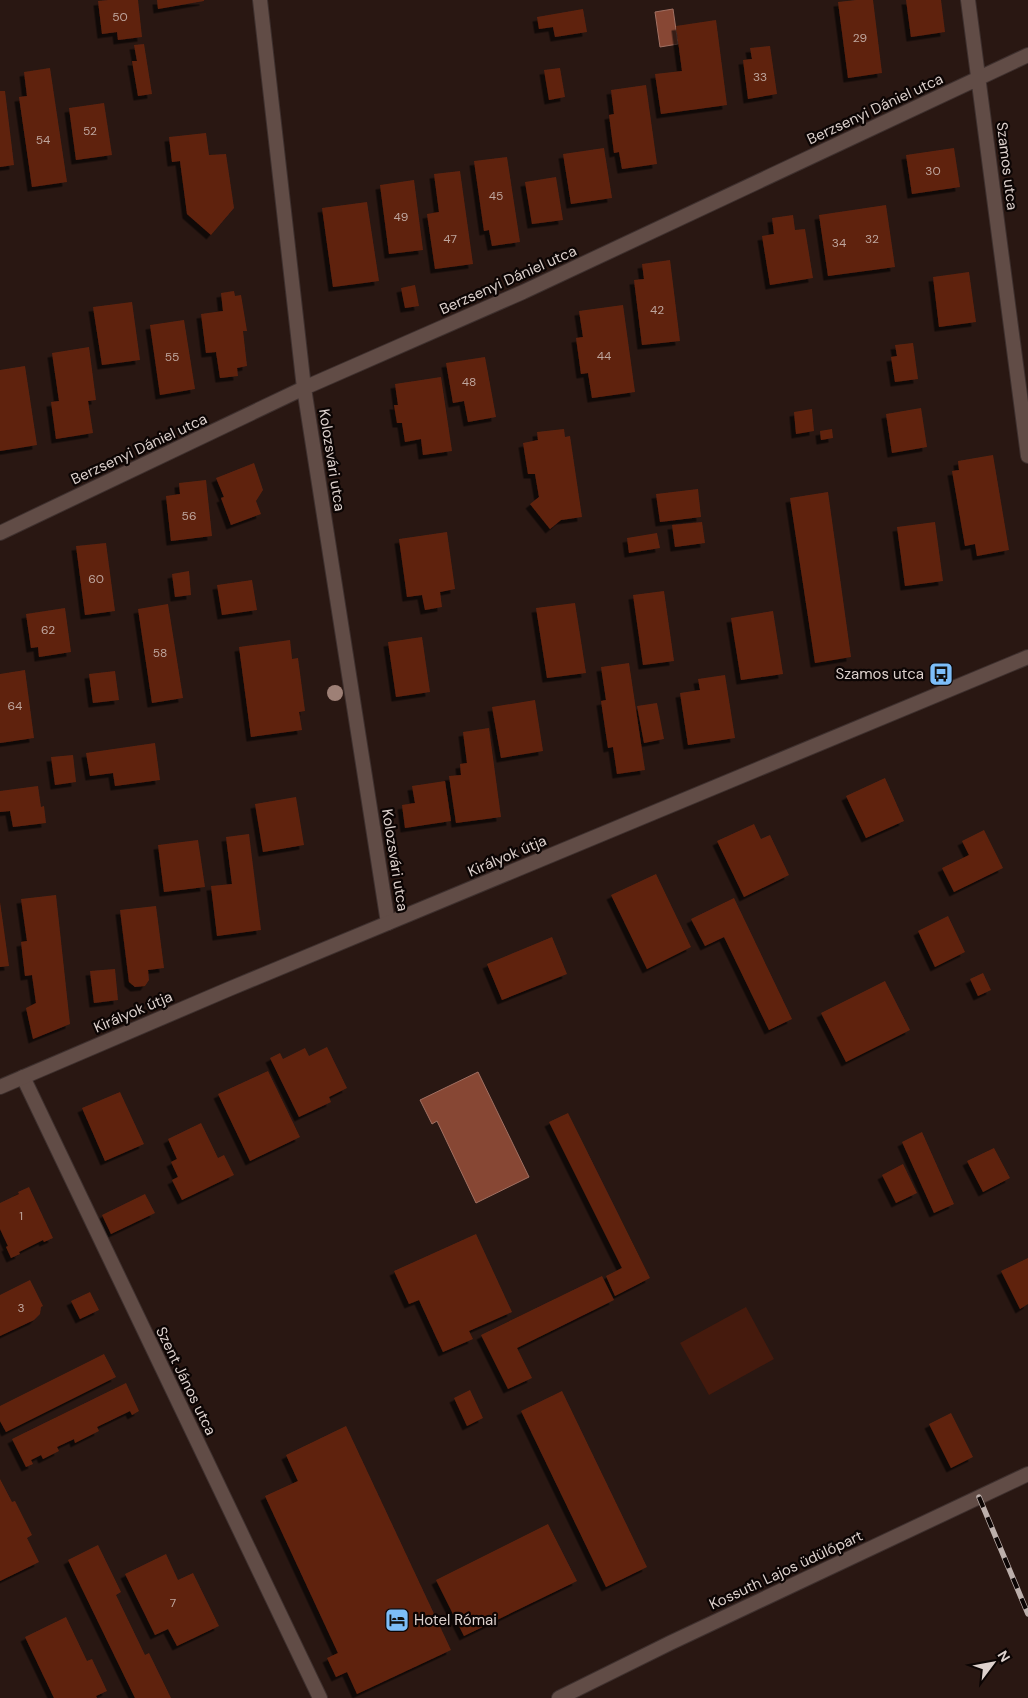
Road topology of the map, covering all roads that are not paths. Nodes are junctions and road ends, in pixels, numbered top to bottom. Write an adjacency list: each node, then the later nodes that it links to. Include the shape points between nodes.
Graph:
1 (260, 0): 5 (street, Kolozsvári utca)
2 (968, 0): 4 (street, Szamos utca)
3 (1028, 54): 4 (street, Berzsenyi Dániel utca)
4 (979, 78): 5 (street, Berzsenyi Dániel utca, via 523,292); 6 (street, Szamos utca)
5 (304, 388): 7 (street, Berzsenyi Dániel utca); 9 (street, Kolozsvári utca)
6 (1028, 456)
7 (0, 533)
8 (1028, 657): 9 (street, Királyok útja)
9 (388, 923): 10 (street, Királyok útja)
10 (23, 1077): 11 (street, Királyok útja); 13 (street, Szent János utca)
11 (0, 1087)
12 (1028, 1474): 14 (street, Kossuth Lajos üdülőpart)
13 (320, 1698)
14 (559, 1698)

